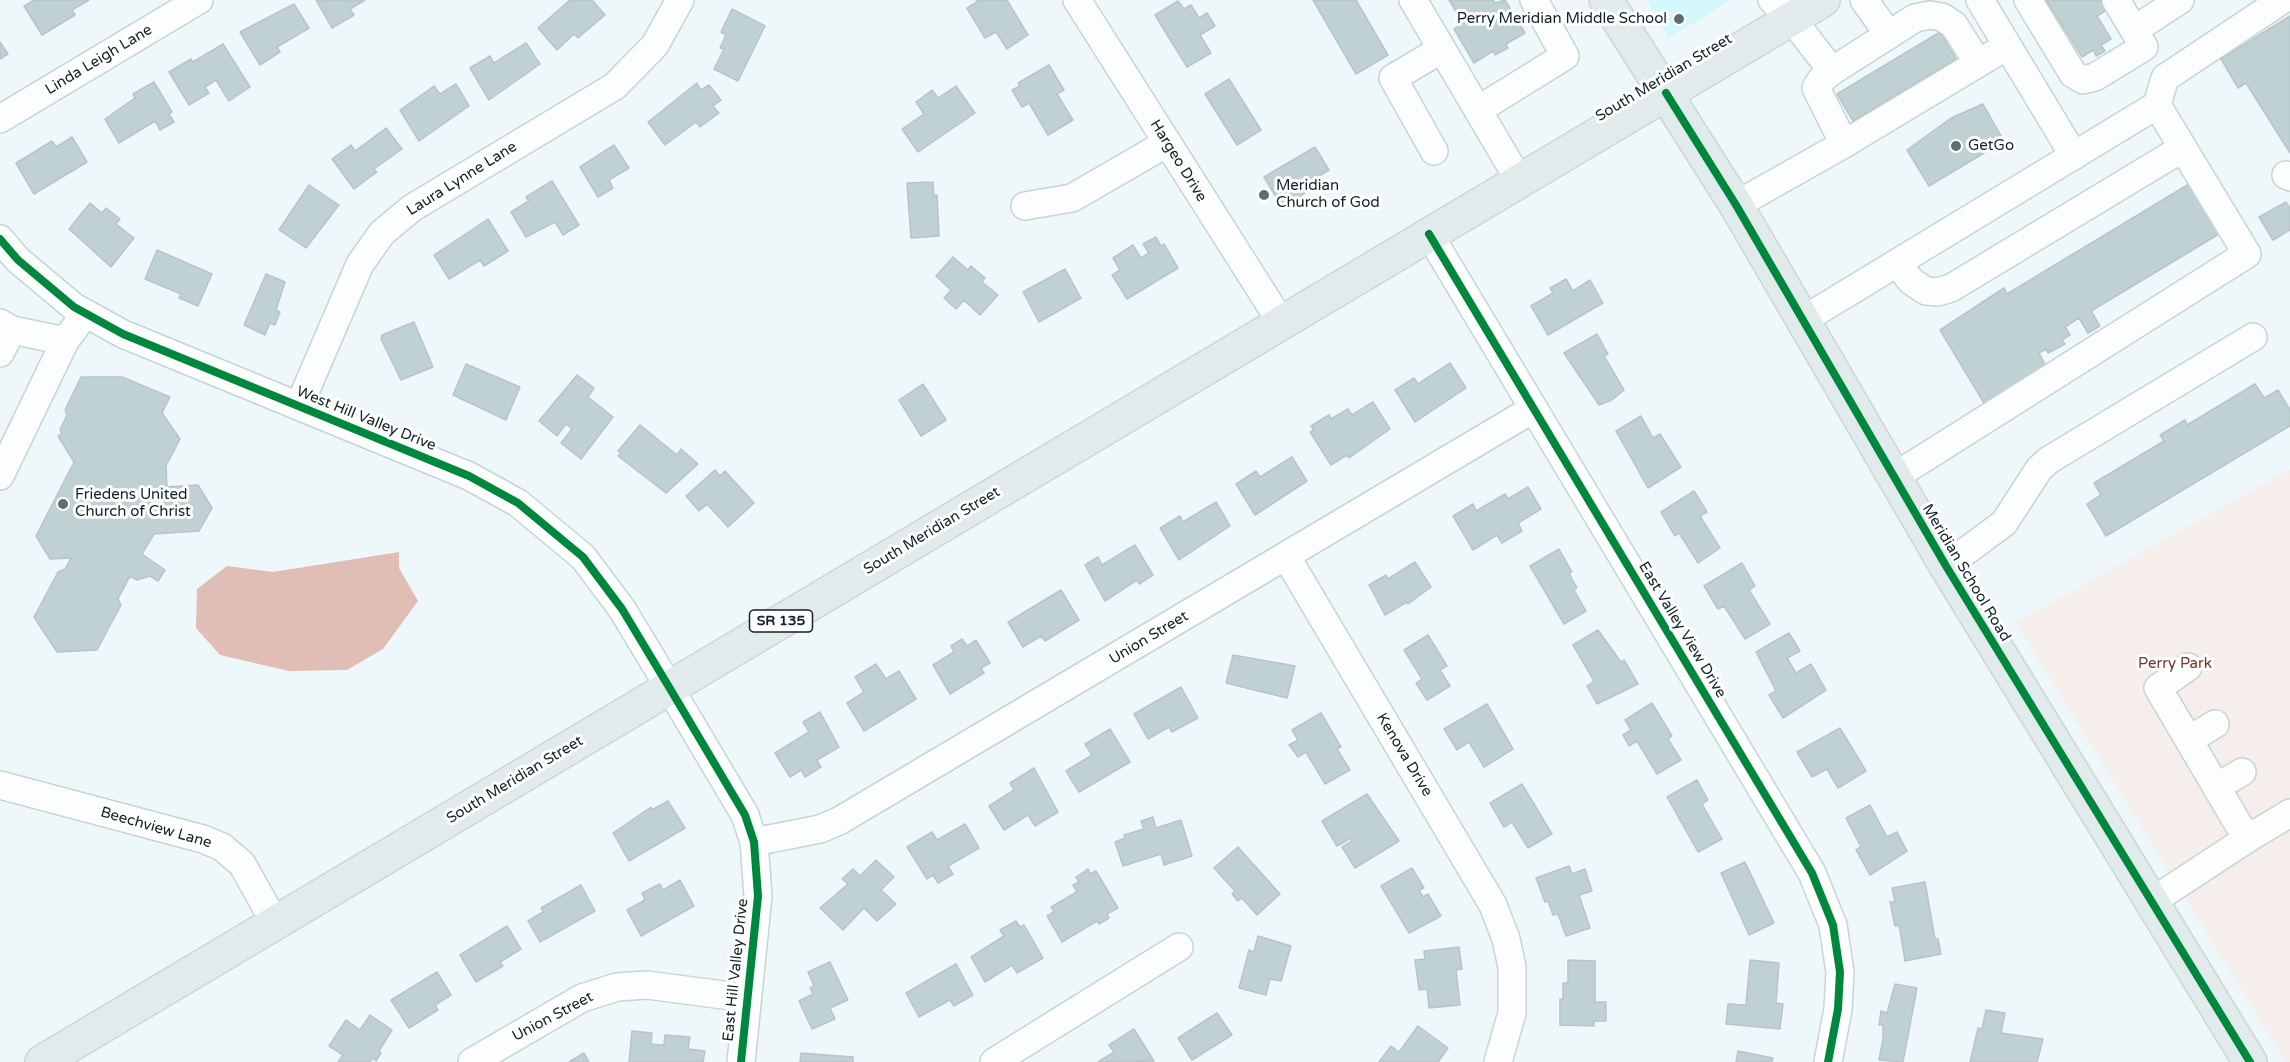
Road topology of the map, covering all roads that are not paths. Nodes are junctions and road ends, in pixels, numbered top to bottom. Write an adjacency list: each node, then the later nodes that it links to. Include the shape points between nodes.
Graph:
1 (199, 0): 25 (street, Linda Leigh Lane)
2 (680, 0): 43 (street, Laura Lynne Lane, via 655,45 615,86 412,208 382,233 360,264)
3 (1077, 0): 26 (street, Hargeo Drive)
4 (1413, 0): 18 (street)
5 (1534, 0): 24 (street, via 1565,56)
6 (1606, 0): 22 (main road, Meridian School Road)
7 (1823, 0): 13 (main road, South Meridian Street / SR 135)
8 (1864, 0): 15 (street)
9 (2026, 0): 14 (street); 16 (street, via 2073,74 2083,80 2095,77)
10 (2116, 0): 16 (street)
11 (2180, 0): 16 (street)
12 (2282, 0): 21 (street)
13 (1782, 9): 20 (street); 22 (main road, South Meridian Street / SR 135)
14 (1986, 10): 17 (street)
15 (1889, 34): 19 (street, via 1915,18 1942,17 1954,25); 20 (street)
16 (2139, 38): 21 (street)
17 (2007, 46): 19 (street); 30 (street)
18 (1442, 49): 24 (street); 29 (street, via 1393,78)
19 (1978, 63): 27 (street)
20 (1832, 70): 27 (street, via 1816,88)
21 (2165, 78): 23 (street)
22 (1666, 93): 31 (main road, South Meridian Street / SR 135); 32 (main road, Meridian School Road)
23 (2157, 105): 28 (street); 30 (street)
24 (1478, 110): 31 (street)
25 (0, 119)
26 (1167, 143): 33 (street, via 1072,198); 39 (street, Hargeo Drive)
27 (1844, 144): 32 (street)
28 (2183, 148): 36 (street, via 1944,290 1931,292 1917,287); 46 (street, via 2247,254)
29 (1434, 151)
30 (2074, 156): 36 (street)
31 (1520, 180): 34 (main road, South Meridian Street / SR 135)
32 (1736, 205): 38 (main road, Meridian School Road)
33 (1024, 206)
34 (1429, 234): 39 (main road, South Meridian Street / SR 135); 44 (street, East Valley View Drive)
35 (0, 239): 37 (street, West Hill Valley Drive, via 18,260)
36 (1897, 263): 38 (street)
37 (85, 314): 42 (street); 43 (street, West Hill Valley Drive, via 123,334)
38 (1803, 320): 46 (main road, Meridian School Road)
39 (1281, 322): 50 (main road, South Meridian Street / SR 135)
40 (4, 335): 42 (street)
41 (2253, 337): 48 (street, via 2049,460 2004,523)
42 (65, 341): 45 (street)
43 (299, 406): 50 (street, West Hill Valley Drive, via 469,476 518,503 583,557 622,609)
44 (1533, 409): 47 (street, Union Street); 68 (street, East Valley View Drive, via 1812,873 1833,925 1840,972)
45 (0, 476)
46 (1894, 477): 48 (main road, Meridian School Road)
47 (1286, 556): 58 (street, Union Street, via 839,821 820,829); 67 (street, Kenova Drive, via 1493,904 1510,958 1512,1013)
48 (1946, 566): 59 (main road, Meridian School Road)
49 (2188, 667): 52 (street, via 2158,688)
50 (669, 687): 58 (street, East Hill Valley Drive, via 745,815); 60 (main road, South Meridian Street / SR 135)
51 (2215, 724): 52 (street)
52 (2189, 740): 55 (street)
53 (2242, 772): 55 (street)
54 (0, 785): 60 (street, Beechview Lane, via 222,847 242,864)
55 (2217, 787): 57 (street)
56 (2290, 813): 57 (street)
57 (2247, 838): 59 (street)
58 (754, 842): 62 (street, East Hill Valley Drive, via 758,896)
59 (2151, 903): 69 (main road, Meridian School Road)
60 (275, 923): 63 (main road, South Meridian Street / SR 135)
61 (1179, 947): 66 (street)
62 (746, 998): 64 (street, Union Street, via 647,985 617,987 582,998); 65 (street, East Hill Valley Drive)
63 (42, 1062)
64 (472, 1062)
65 (741, 1062)
66 (994, 1062)
67 (1498, 1062)
68 (1828, 1062)
69 (2250, 1062)

